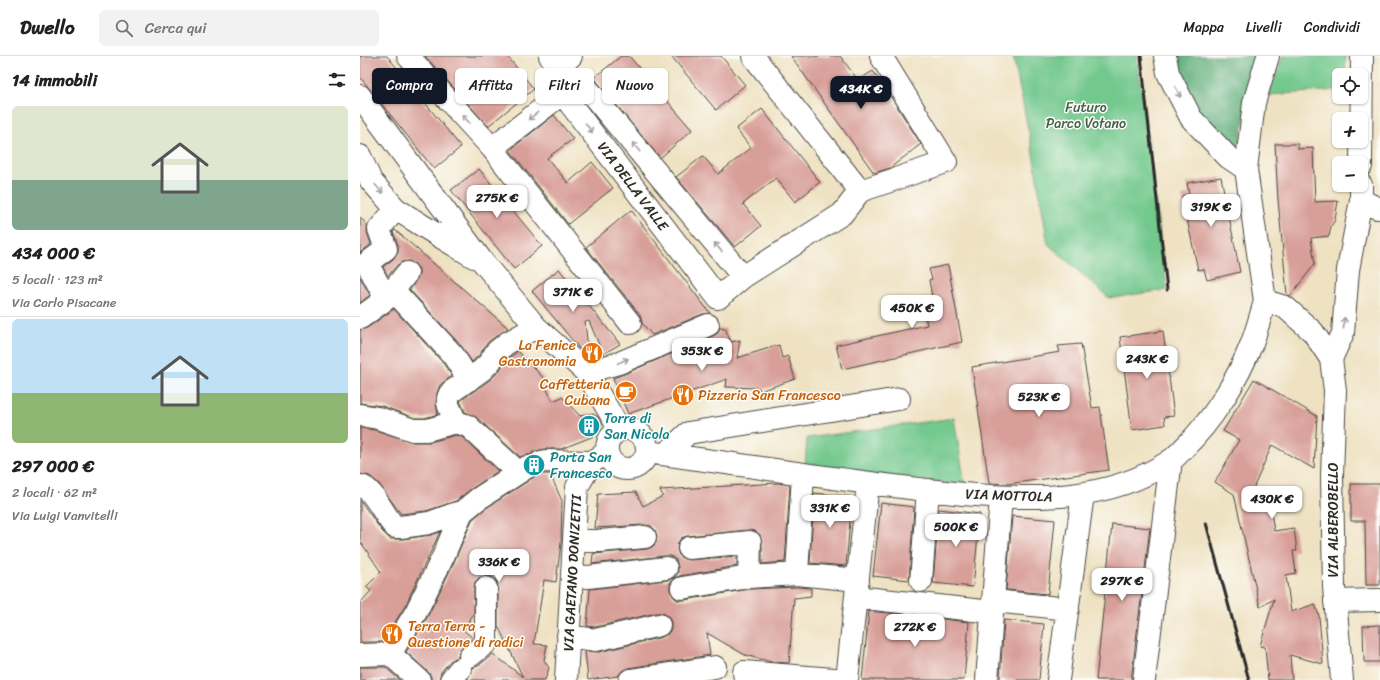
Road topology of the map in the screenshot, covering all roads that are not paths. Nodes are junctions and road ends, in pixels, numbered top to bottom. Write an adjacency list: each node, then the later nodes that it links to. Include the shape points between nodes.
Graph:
1 (408, 56): 11 (street, one-way to 1)
2 (753, 56): 15 (street)
3 (881, 56): 15 (street, via 946,162)
4 (1164, 56): 14 (street, one-way to 14, via 1168,73 1191,118 1228,157)
5 (1268, 56): 14 (street, VIA MOTTOLA, via 1254,103)
6 (1362, 56): 13 (street)
7 (560, 60): 20 (street, VIA DELLA VALLE, one-way to 7, via 586,87)
8 (360, 96): 18 (street)
9 (553, 104): 11 (street, one-way to 11)
10 (572, 104): 20 (street, VIA DELLA VALLE, one-way to 20, via 718,298)
11 (492, 148): 24 (street)
12 (360, 156): 17 (street, one-way to 17, via 371,181)
13 (1361, 156)
14 (1246, 169): 22 (street, VIA MOTTOLA)
15 (860, 191): 20 (street, via 842,214)
16 (1370, 196): 27 (street, one-way to 16, via 1343,334 1348,270)
17 (396, 209): 18 (street); 21 (street, via 379,229 386,249 367,263)
18 (482, 261): 26 (street)
19 (407, 274): 21 (street)
20 (743, 278)
21 (390, 294): 23 (street); 29 (street, via 453,355)
22 (1265, 301): 27 (street, VIA ALBEROBELLO, via 1285,307 1313,332); 36 (street, VIA MOTTOLA, via 1252,343 1234,380 1195,437)
23 (360, 318)
24 (630, 323)
25 (708, 325): 28 (street, one-way to 25, via 619,363)
26 (536, 327): 28 (street); 29 (street, via 507,343)
27 (1331, 359): 57 (street, VIA ALBEROBELLO, via 1335,390 1332,476)
28 (586, 372): 33 (street)
29 (469, 380): 32 (street, via 447,397)
30 (899, 399): 34 (street, via 688,433)
31 (360, 415): 32 (street, via 378,418 413,430 427,430)
32 (456, 422): 37 (street, via 468,426)
33 (620, 430): 34 (street, via 632,429 641,435); 35 (street, VIA GAETANO DONIZETTI, via 610,436)
34 (656, 453): 35 (street, via 628,470); 38 (street, VIA MOTTOLA)
35 (599, 458): 37 (street); 46 (street, VIA GAETANO DONIZETTI, via 577,487)
36 (1171, 460): 42 (street, VIA MOTTOLA, via 1111,488); 74 (street)
37 (529, 467): 44 (street)
38 (803, 474): 39 (street, VIA MOTTOLA); 49 (street)
39 (868, 483): 41 (street, VIA MOTTOLA); 55 (street)
40 (360, 486): 44 (street, via 365,487 373,495 385,516 395,527 429,523)
41 (928, 490): 43 (street, VIA MOTTOLA); 52 (street)
42 (1083, 494): 43 (street, VIA MOTTOLA); 59 (street)
43 (1001, 497): 58 (street)
44 (462, 512): 62 (street, via 416,612)
45 (645, 537): 46 (street)
46 (574, 541): 50 (street, VIA GAETANO DONIZETTI)
47 (689, 548): 51 (street, via 750,542)
48 (666, 568): 50 (street, via 588,577)
49 (797, 574): 51 (street); 55 (street)
50 (572, 576): 61 (street, VIA GAETANO DONIZETTI)
51 (749, 577): 54 (street)
52 (921, 581)
53 (486, 588): 65 (street, via 486,643)
54 (682, 588)
55 (857, 589): 58 (street); 71 (street)
56 (1380, 600): 57 (street)
57 (1335, 601): 75 (street, VIA ALBEROBELLO)
58 (998, 607): 59 (street); 72 (street)
59 (1068, 609): 73 (street)
60 (659, 625): 61 (street, via 596,640)
61 (568, 636): 67 (street, VIA GAETANO DONIZETTI)
62 (390, 654): 63 (street); 66 (street)
63 (360, 656)
64 (715, 667): 69 (street)
65 (460, 668)
66 (419, 680)
67 (566, 680)
68 (630, 680): 69 (street)
69 (636, 680)
70 (745, 680): 71 (street, via 744,672)
71 (848, 680)
72 (987, 680)
73 (1058, 680)
74 (1144, 680)
75 (1342, 680)

